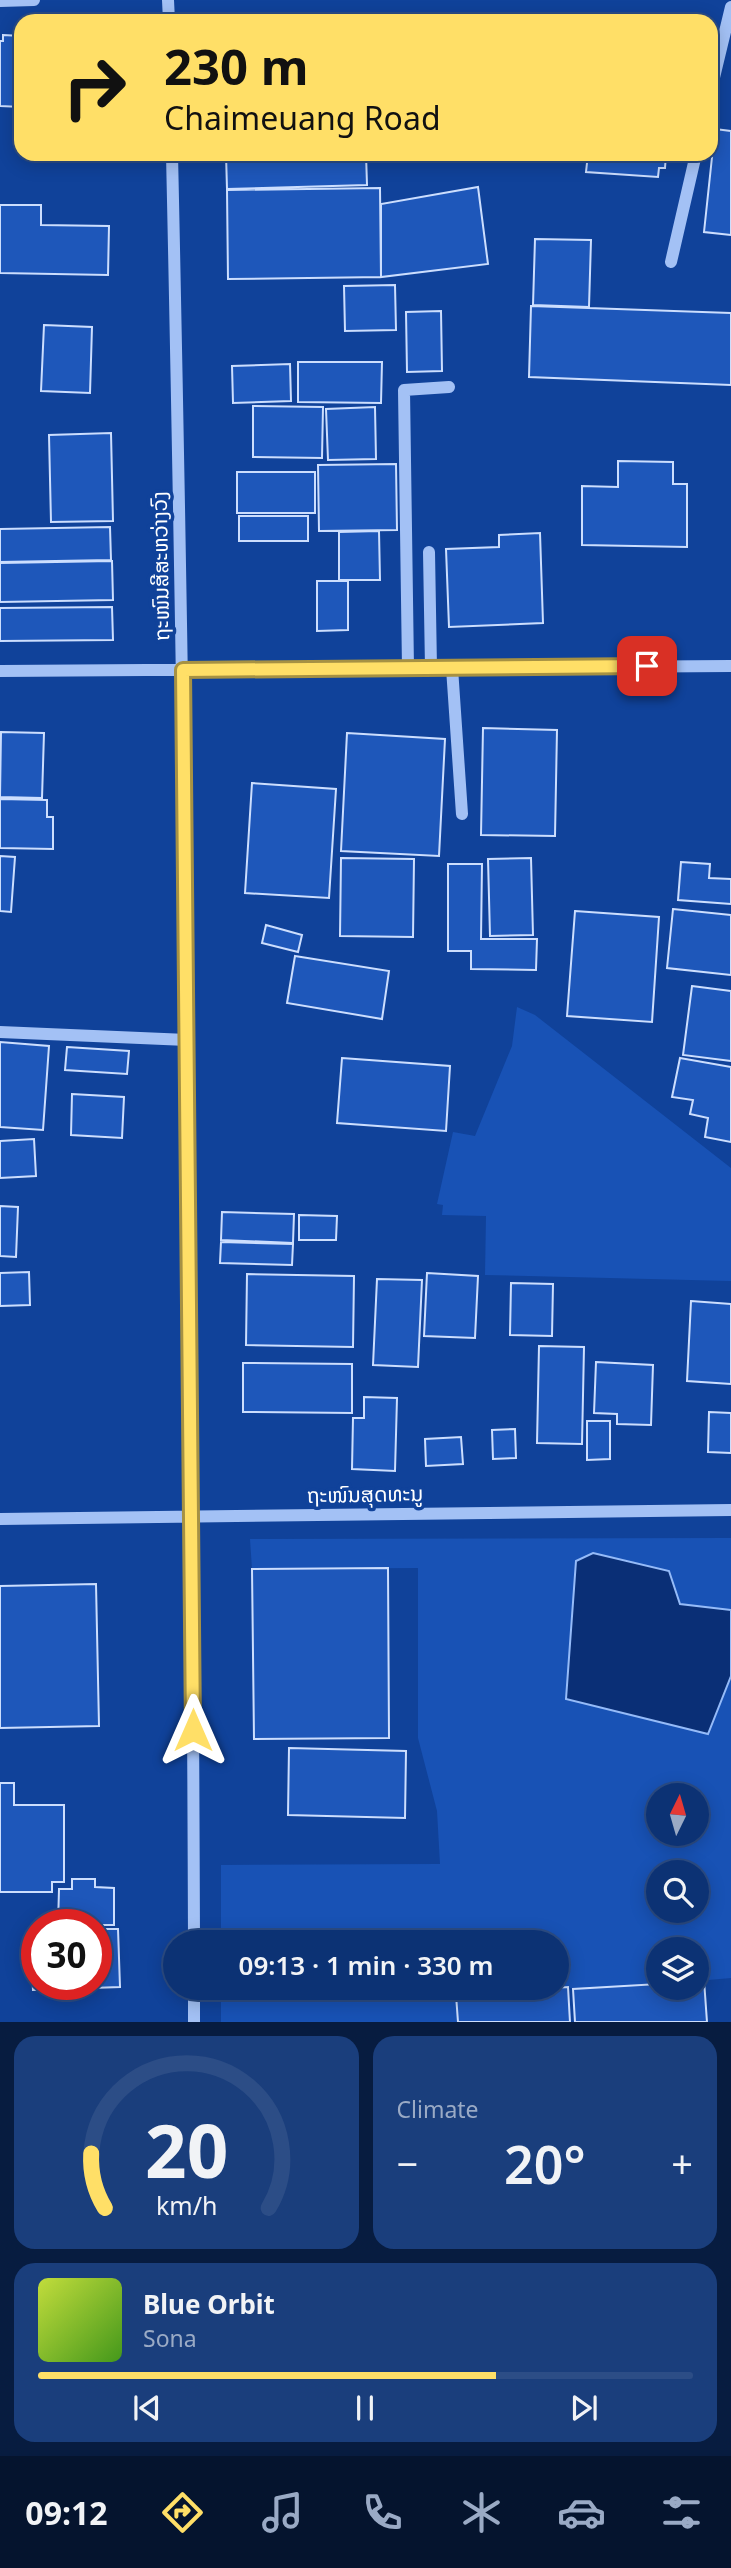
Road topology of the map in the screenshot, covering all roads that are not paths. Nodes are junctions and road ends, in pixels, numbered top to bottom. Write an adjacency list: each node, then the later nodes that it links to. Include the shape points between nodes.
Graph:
1 (34, 0): 2 (street)
2 (0, 1)
3 (731, 7): 4 (street)
4 (718, 61)
5 (172, 161): 14 (street, ຖະໜົນສີສະຫວ່າງວົງ)
6 (694, 161): 7 (street)
7 (671, 262)
8 (449, 387): 11 (street, via 404,390)
9 (429, 552): 12 (street)
10 (731, 666): 13 (street)
11 (408, 668): 12 (street); 14 (street)
12 (431, 668): 13 (street)
13 (452, 668): 16 (street)
14 (183, 670): 15 (street); 18 (street, ຖະໜົນສີສະຫວ່າງວົງ)
15 (0, 671)
16 (462, 814)
17 (0, 1032): 18 (street)
18 (187, 1040): 20 (street, ຖະໜົນສີສະຫວ່າງວົງ)
19 (731, 1510): 20 (street, ຖະໜົນສຸດທະນູ)
20 (193, 1517): 21 (street, ຖະໜົນສຸດທະນູ); 22 (street, ຖະໜົນສີສະຫວ່າງວົງ)
21 (0, 1519)
22 (194, 1930)
23 (194, 2000): 24 (street)
24 (194, 2022)

